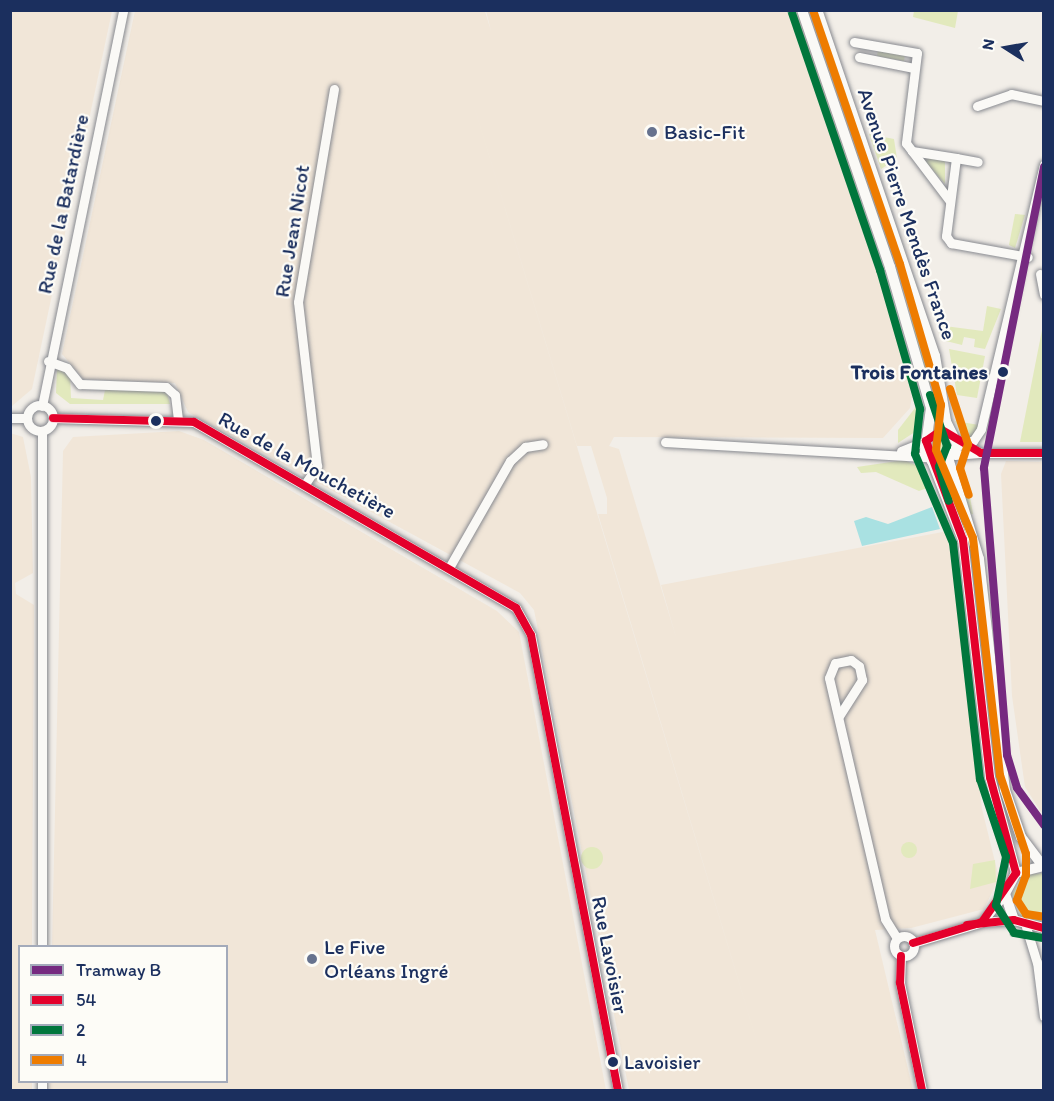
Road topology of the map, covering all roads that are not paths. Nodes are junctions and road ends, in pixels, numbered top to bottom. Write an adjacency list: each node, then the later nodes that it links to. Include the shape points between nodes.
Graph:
1 (123, 10): 19 (street, Rue de la Batardière)
2 (802, 10): 26 (main road, Avenue Pierre Mendès France, via 890,267 931,408)
3 (817, 10): 27 (main road, Avenue Pierre Mendès France, via 935,356)
4 (854, 42): 6 (street, via 917,53)
5 (859, 57): 6 (street)
6 (914, 68): 10 (street, via 906,143)
7 (334, 89): 35 (street, Rue Jean Nicot, via 297,302 316,466)
8 (1044, 101): 9 (street, via 1011,94)
9 (977, 106)
10 (912, 151): 11 (street); 15 (street)
11 (956, 159): 12 (street); 15 (street)
12 (978, 162)
13 (1044, 164): 16 (street)
14 (1044, 181): 16 (street)
15 (950, 201): 16 (street, via 946,236 951,243)
16 (1024, 265): 17 (street); 27 (street, via 1012,314 998,346 977,438)
17 (1042, 273): 18 (street)
18 (1044, 295)
19 (48, 362): 20 (street, Rue de la Batardière); 24 (street, via 64,366 80,384 166,387 175,395)
20 (42, 406): 22 (street, via 34,407); 23 (street)
21 (10, 418): 22 (street)
22 (27, 418): 25 (street, via 32,428)
23 (53, 418): 24 (street, Rue de la Mouchetière); 25 (street)
24 (178, 418): 35 (street, Rue de la Mouchetière)
25 (42, 431): 48 (street)
26 (928, 437): 27 (main road); 30 (street); 34 (main road, Avenue Pierre Mendès France)
27 (953, 437): 31 (street); 33 (main road, Avenue Pierre Mendès France)
28 (665, 442): 30 (street)
29 (543, 444): 36 (street, via 521,449 510,461)
30 (901, 451): 34 (street)
31 (981, 453): 32 (street); 33 (street)
32 (1044, 453)
33 (952, 458): 34 (main road); 39 (main road, via 979,559 997,749 1014,819)
34 (930, 459): 40 (main road, Avenue Pierre Mendès France, via 963,540 990,777)
35 (305, 484): 36 (street, Rue de la Mouchetière)
36 (450, 566): 37 (street, Rue de la Mouchetière, via 510,602)
37 (522, 615): 52 (street, Rue Lavoisier, via 531,635)
38 (839, 716): 38 (street, via 862,680 859,666 851,660 835,663 830,672); 46 (street, via 885,919)
39 (1041, 863): 40 (main road)
40 (1016, 873): 41 (main road)
41 (1005, 894): 42 (main road); 43 (street)
42 (1014, 920): 43 (street); 44 (main road)
43 (982, 922): 47 (street)
44 (1026, 927): 45 (main road); 50 (street, via 1037,962)
45 (1044, 928)
46 (897, 938): 47 (street, via 907,936); 49 (street, via 893,947)
47 (914, 942): 49 (street, via 910,954)
48 (42, 945)
49 (902, 956): 53 (street, via 900,983)
50 (1042, 1005): 51 (street)
51 (1044, 1017)
52 (618, 1090)
53 (922, 1090)

